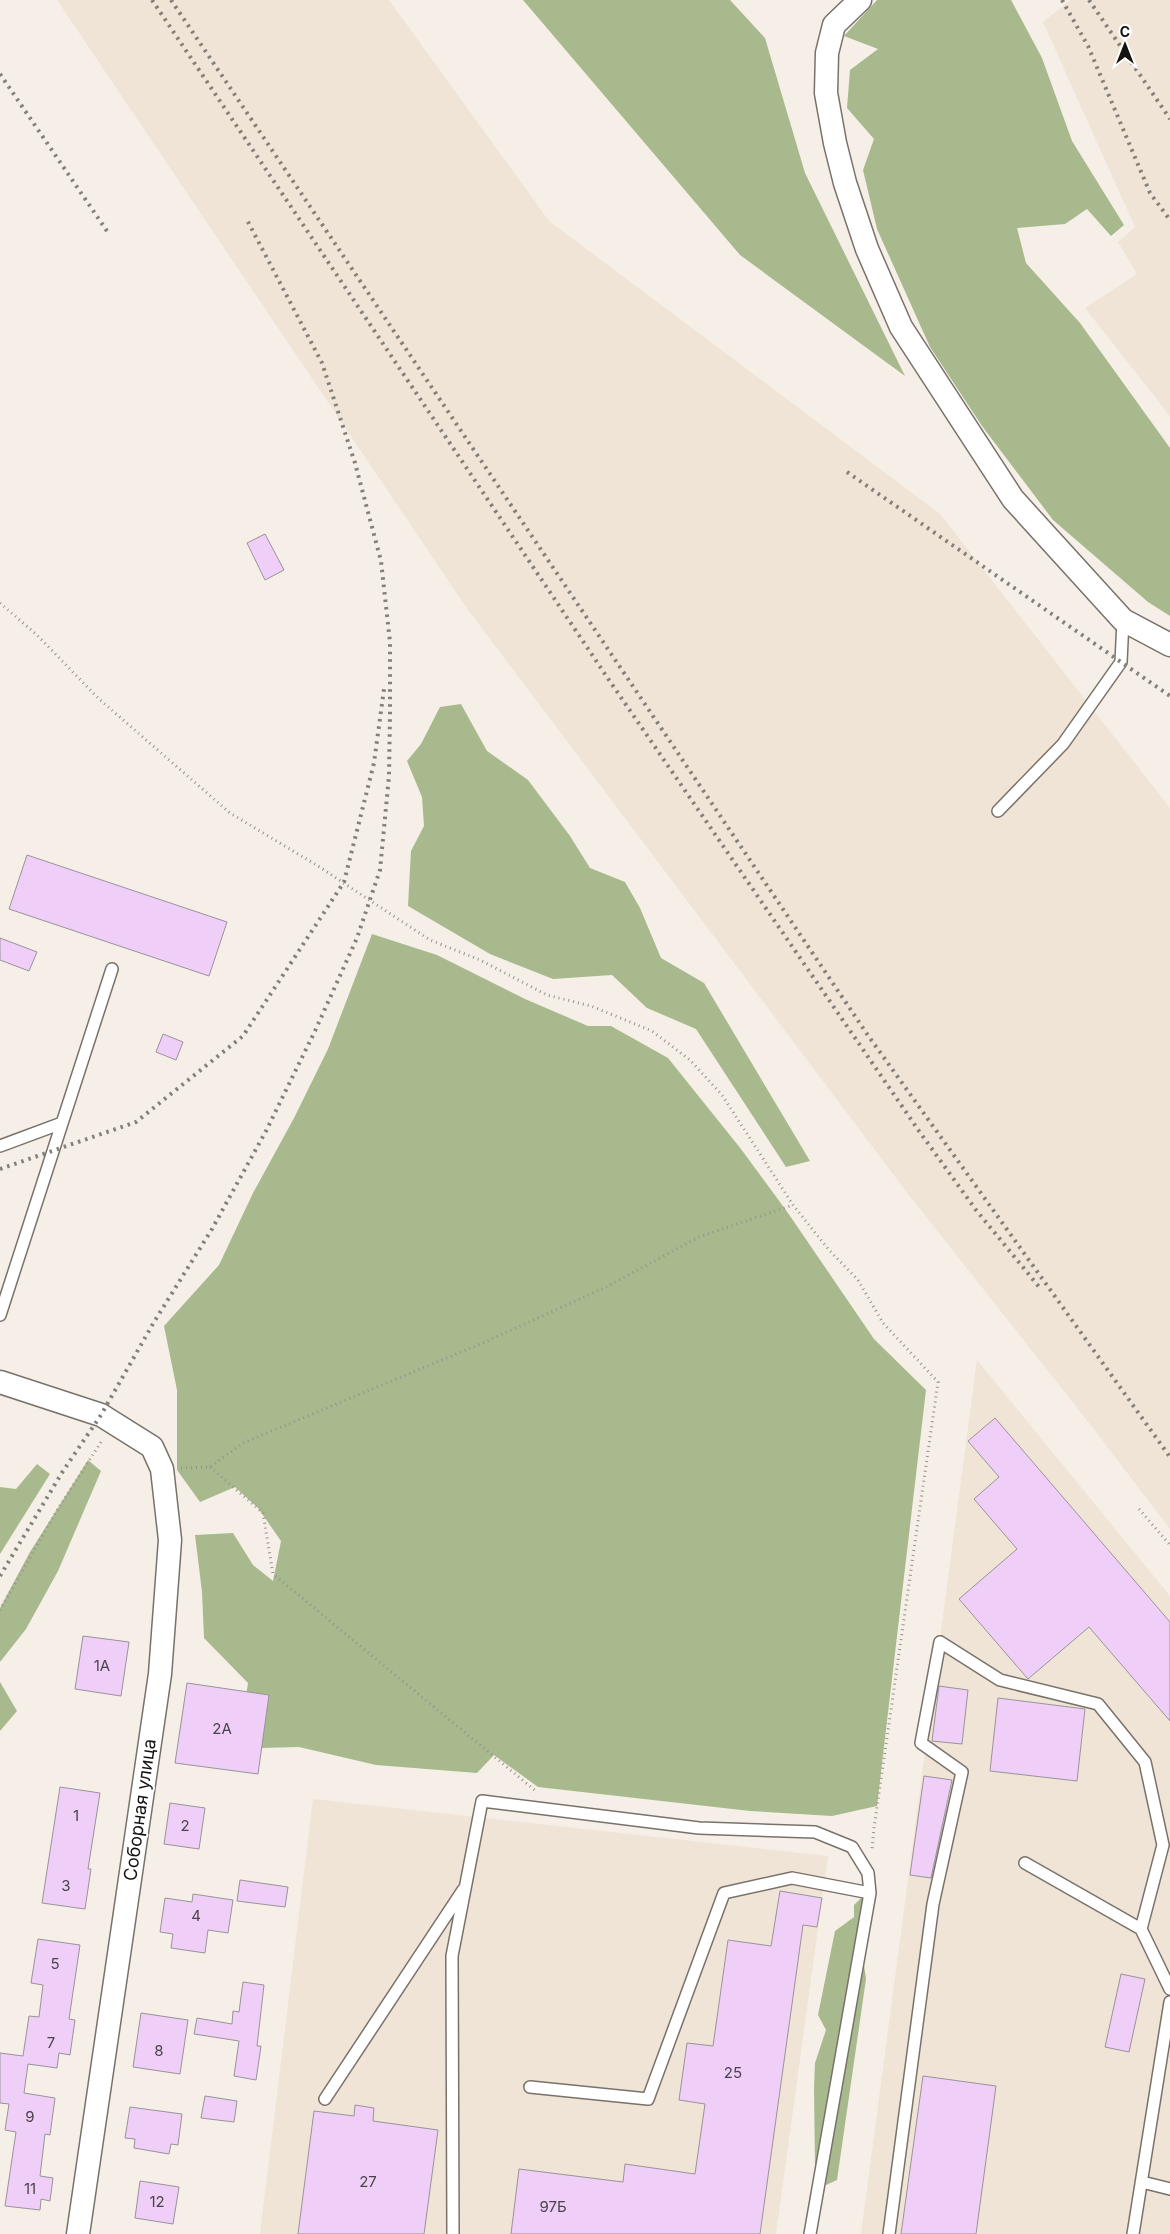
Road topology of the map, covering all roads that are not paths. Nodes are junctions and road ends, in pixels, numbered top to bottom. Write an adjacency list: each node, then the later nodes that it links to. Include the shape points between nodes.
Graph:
1 (860, 0): 2 (street, via 834,25 827,53 826,93 843,175 867,249 901,327 1013,499)
2 (1123, 620): 3 (street); 4 (lane, via 1121,662 1063,744)
3 (1170, 645)
4 (998, 811)
5 (112, 969): 6 (lane)
6 (62, 1123): 7 (lane); 8 (lane)
7 (0, 1146)
8 (0, 1315)
9 (0, 1382): 20 (street, Соборная улица, via 107,1418 152,1447 162,1469 170,1540 160,1674)
10 (1025, 1863): 13 (lane)
11 (467, 1885): 12 (lane, via 482,1801 700,1828 816,1832 852,1847 868,1873); 17 (lane); 21 (lane, via 452,1956)
12 (870, 1893): 16 (lane, via 792,1878 724,1893 648,2099); 22 (lane)
13 (1141, 1929): 14 (lane); 23 (lane, via 1163,1846 1145,1762 1098,1704 1000,1680 940,1642 921,1743 962,1772 934,1904)
14 (1170, 1989)
15 (1170, 2002): 18 (lane)
16 (530, 2087)
17 (325, 2099)
18 (1142, 2182): 19 (lane); 24 (lane)
19 (1170, 2189)
20 (78, 2234)
21 (452, 2234)
22 (810, 2234)
23 (889, 2234)
24 (1133, 2234)

